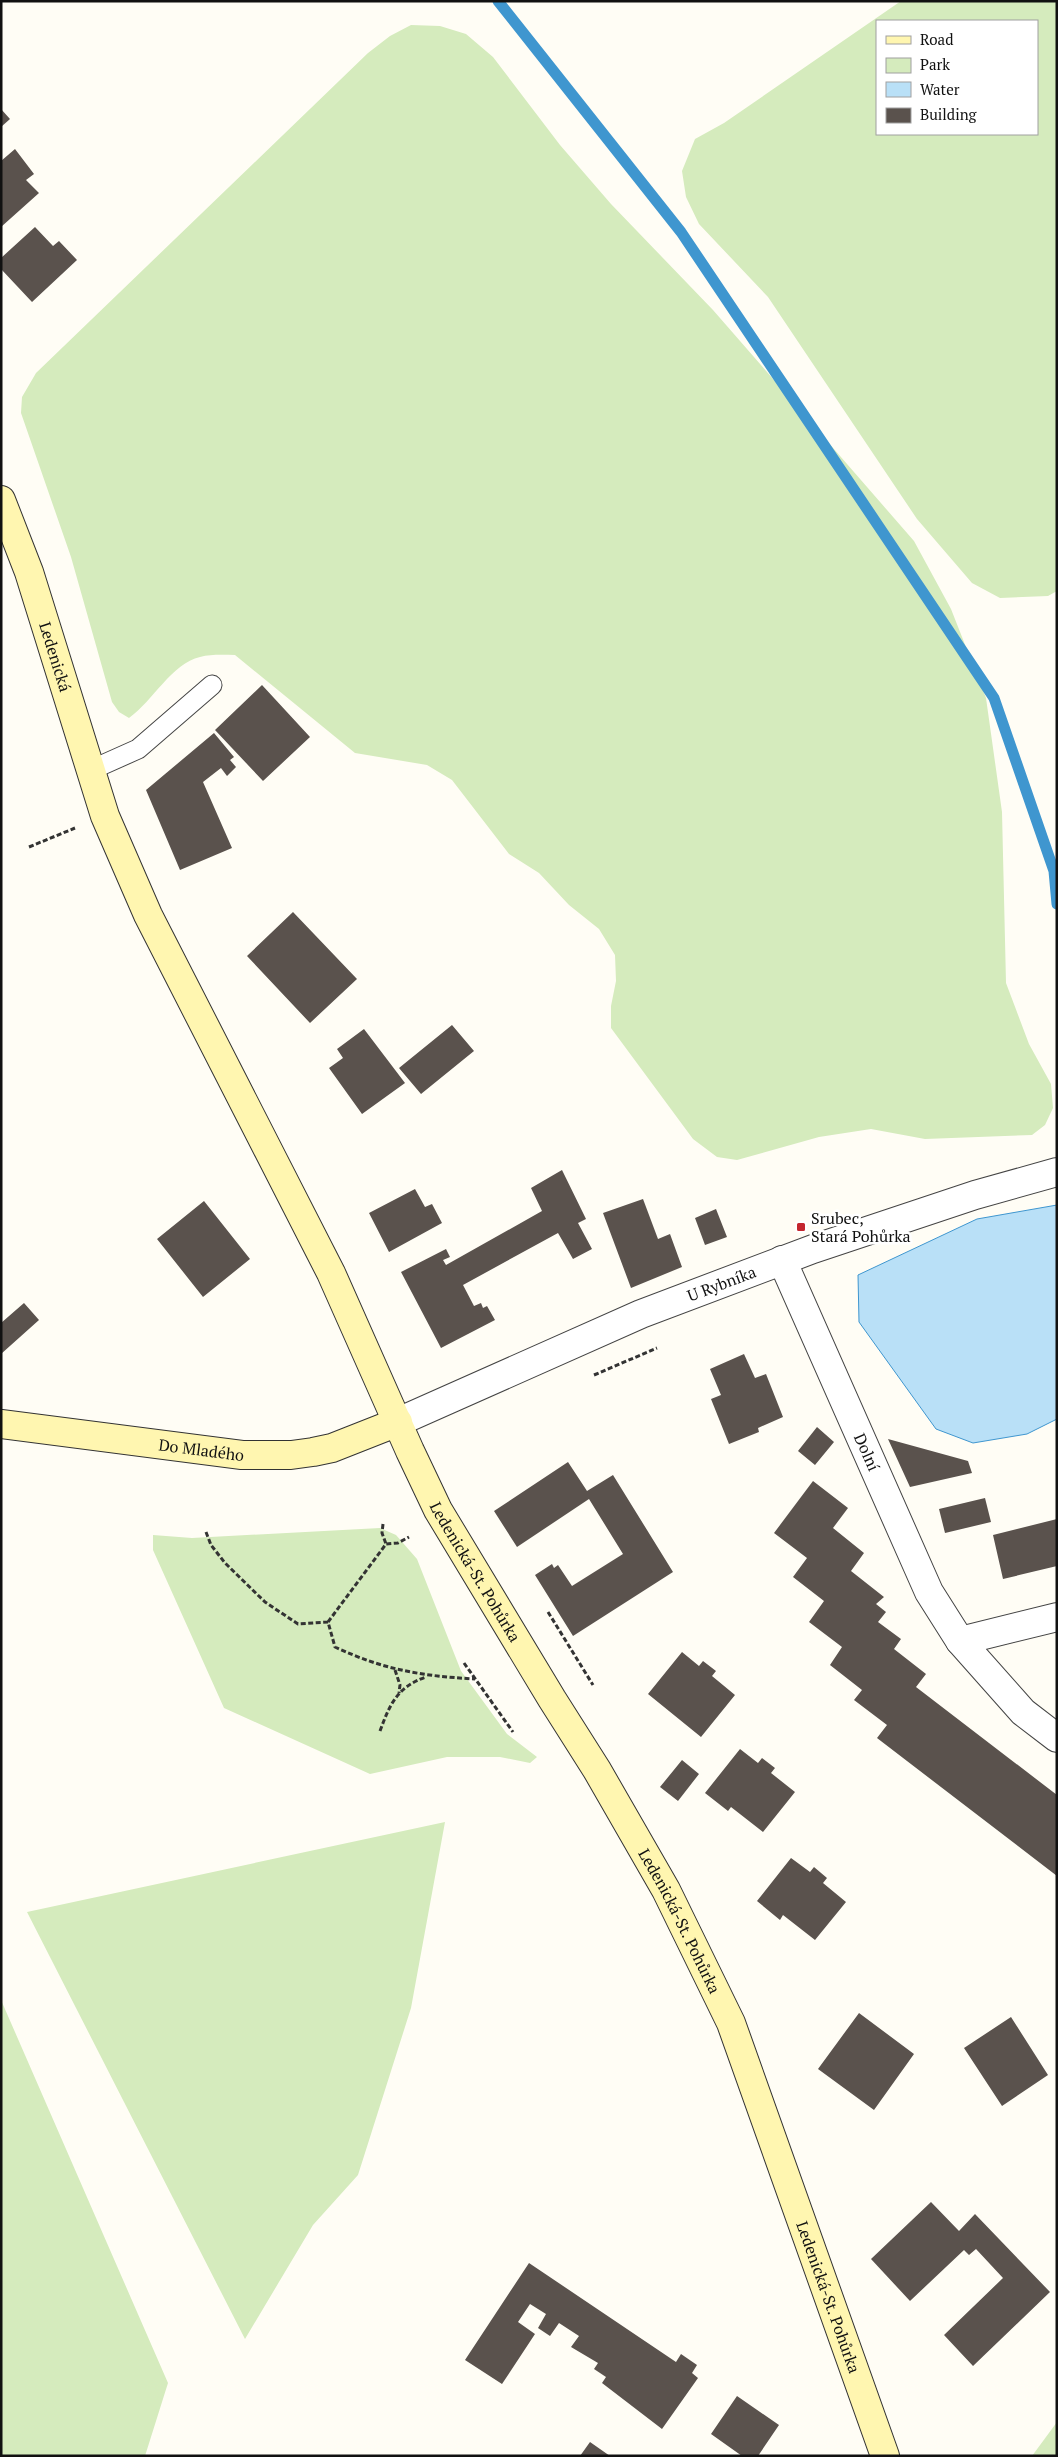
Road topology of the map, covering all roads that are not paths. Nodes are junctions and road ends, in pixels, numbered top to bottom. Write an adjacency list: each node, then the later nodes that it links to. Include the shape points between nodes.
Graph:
1 (1, 500): 3 (main road, Ledenická, via 29,572)
2 (212, 685): 3 (lane, via 138,749)
3 (91, 770): 4 (main road, Ledenická)
4 (105, 816): 7 (main road, Ledenická-St. Pohůrka, via 148,915 331,1273)
5 (1057, 1172): 6 (street, U Rybníka, via 975,1195)
6 (782, 1260): 7 (street, U Rybníka, via 641,1314); 10 (street, Dolní, via 929,1592)
7 (398, 1422): 8 (main road, Do Mladého, via 332,1448 291,1455 242,1455); 12 (main road, Ledenická-St. Pohůrka, via 438,1510 597,1770 666,1890 731,2023)
8 (1, 1424)
9 (1057, 1617): 10 (street)
10 (960, 1641): 11 (street, Dolní, via 1023,1712)
11 (1057, 1738)
12 (885, 2456)

